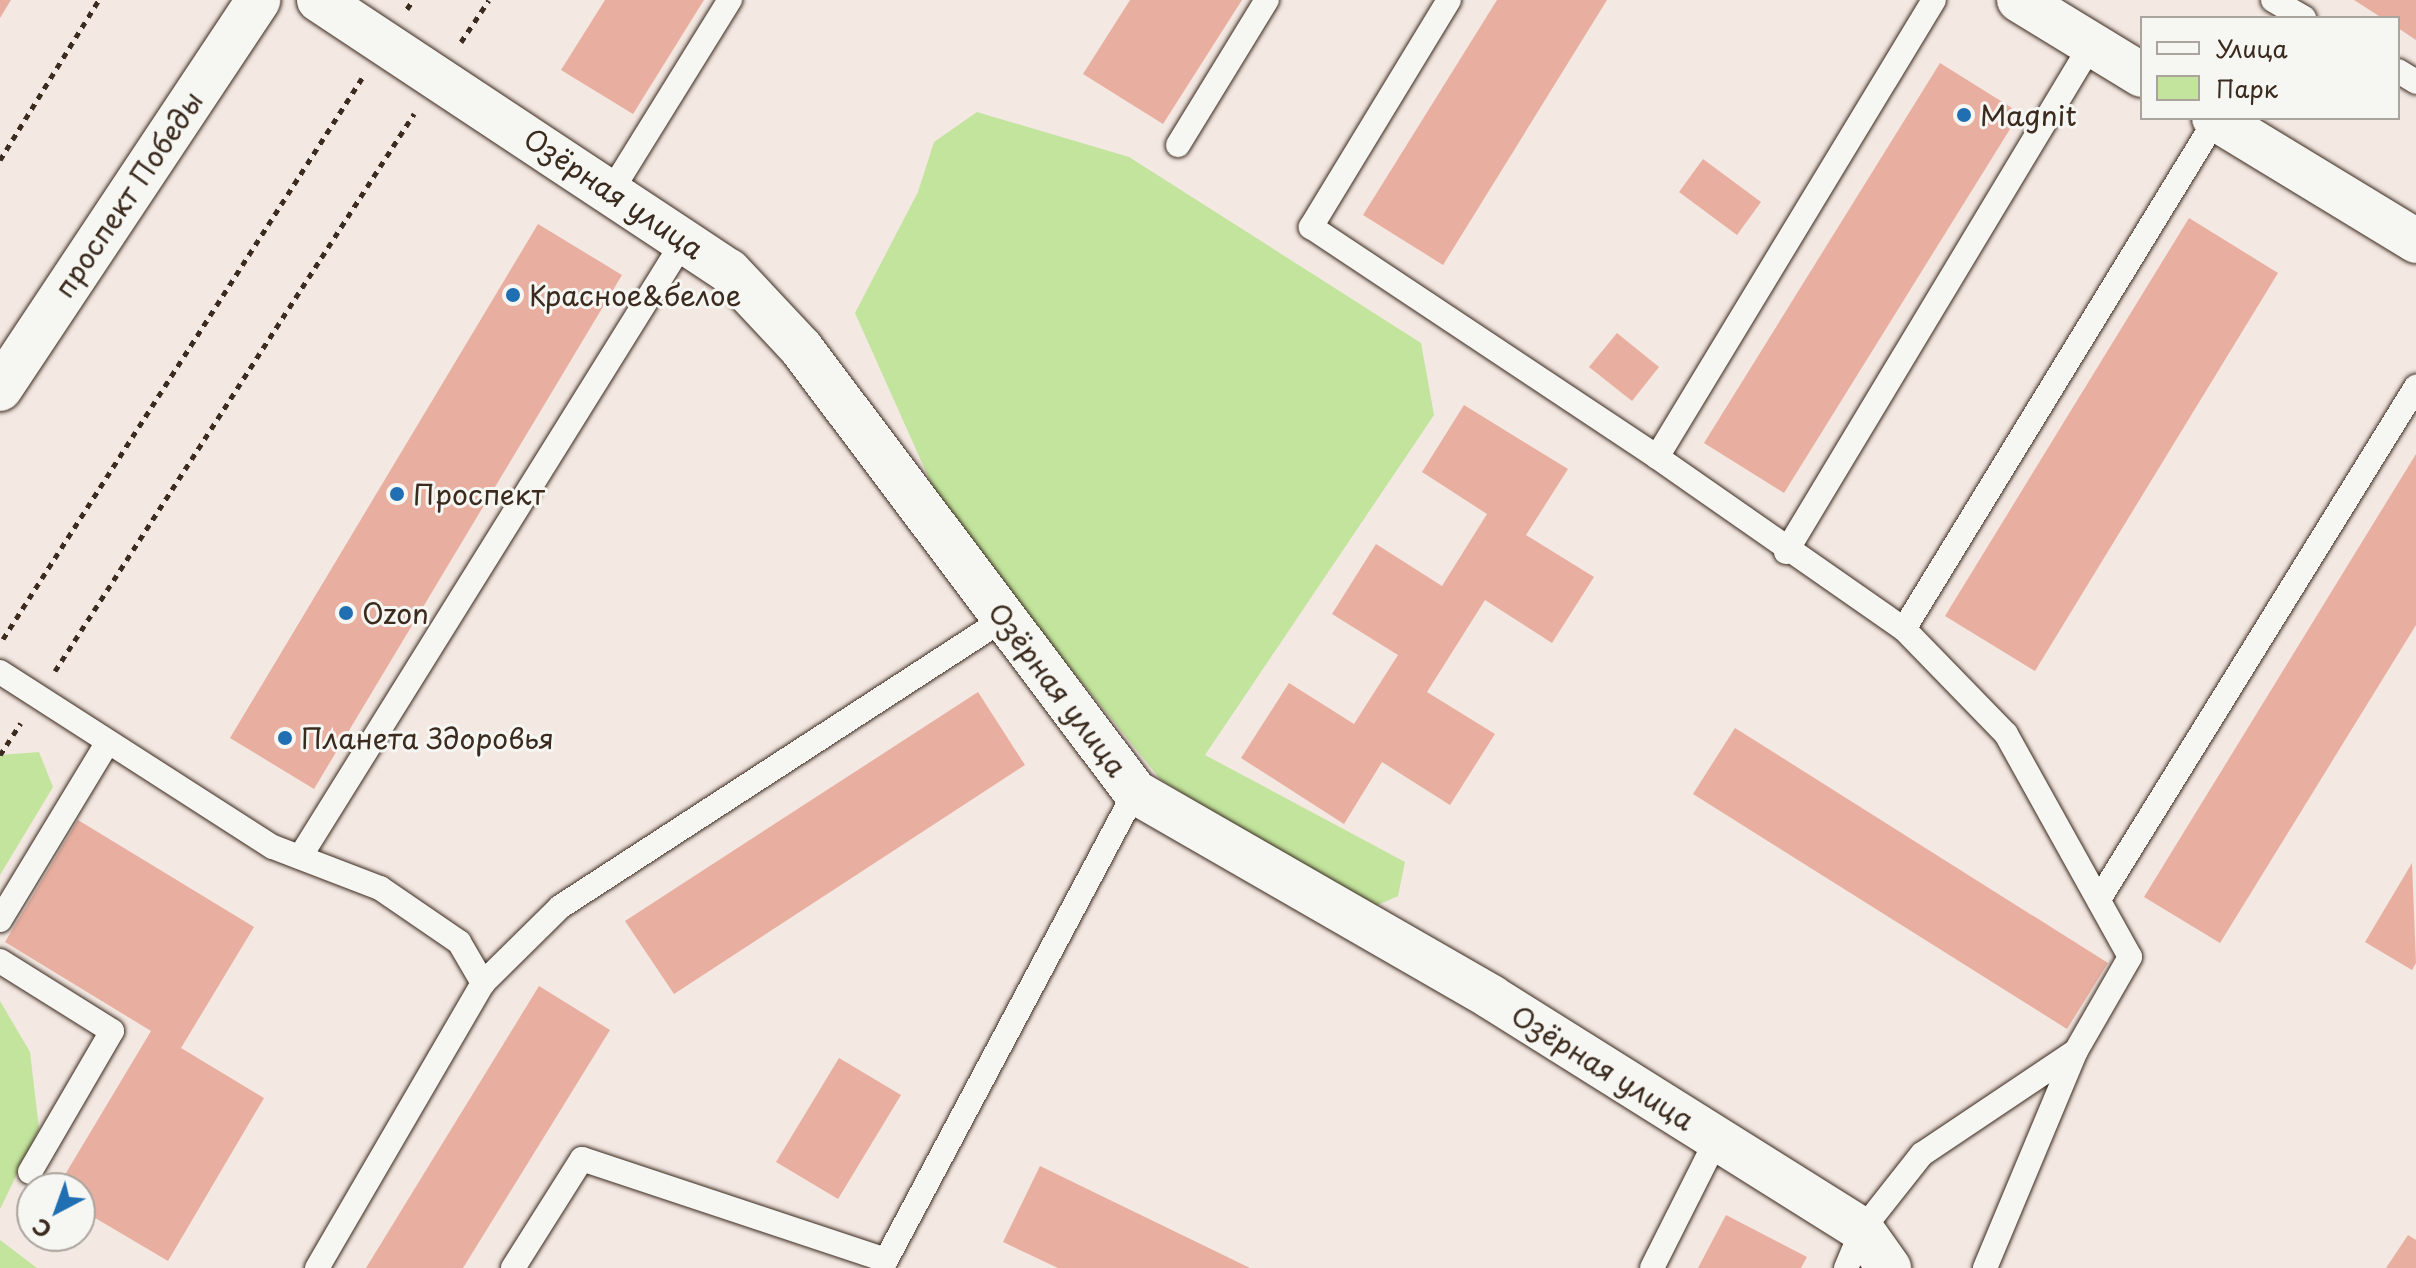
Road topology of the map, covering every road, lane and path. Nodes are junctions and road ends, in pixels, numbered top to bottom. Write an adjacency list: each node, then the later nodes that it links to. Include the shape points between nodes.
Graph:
1 (99, 0): 20 (path)
2 (258, 0): 25 (street, проспект Победы)
3 (319, 0): 13 (street, Озёрная улица)
4 (413, 0): 13 (path)
5 (489, 0): 16 (path)
6 (730, 0): 21 (lane)
7 (1267, 0): 19 (lane)
8 (1449, 0): 26 (lane, via 1311,227)
9 (1934, 0): 26 (lane)
10 (2019, 0): 14 (street)
11 (2273, 0): 12 (lane)
12 (2301, 16)
13 (385, 43): 16 (street, Озёрная улица); 30 (path)
14 (2091, 45): 15 (street); 27 (lane)
15 (2140, 74)
16 (439, 75): 21 (street, Озёрная улица); 32 (path)
17 (2214, 120): 29 (lane)
18 (2217, 120): 22 (street)
19 (1178, 145)
20 (0, 160)
21 (612, 190): 23 (street, Озёрная улица)
22 (2416, 241)
23 (683, 242): 28 (street, Озёрная улица, via 729,271 801,348); 36 (lane)
24 (2416, 387): 37 (lane)
25 (0, 389)
26 (1657, 457): 27 (lane)
27 (1786, 552): 29 (lane)
28 (1005, 618): 35 (street, Озёрная улица); 40 (lane, via 560,907)
29 (1904, 629): 37 (lane, via 2006,734)
30 (0, 643)
31 (0, 672): 32 (lane)
32 (39, 696): 33 (lane); 34 (path)
33 (107, 743): 36 (lane, via 273,847); 38 (lane)
34 (0, 755)
35 (1135, 792): 42 (street, Озёрная улица, via 1491,997); 46 (lane, via 886,1260 582,1159)
36 (300, 857): 40 (lane, via 380,888 446,933 459,942)
37 (2101, 896): 41 (lane, via 2130,957)
38 (0, 920)
39 (0, 961): 43 (lane, via 112,1031)
40 (483, 983): 45 (lane)
41 (2076, 1051): 44 (lane, via 1922,1154); 49 (lane)
42 (1717, 1139): 44 (street, Озёрная улица); 47 (lane)
43 (30, 1172)
44 (1854, 1249): 48 (street, Озёрная улица)
45 (317, 1268)
46 (513, 1268)
47 (1652, 1268)
48 (1889, 1268)
49 (1985, 1268)

